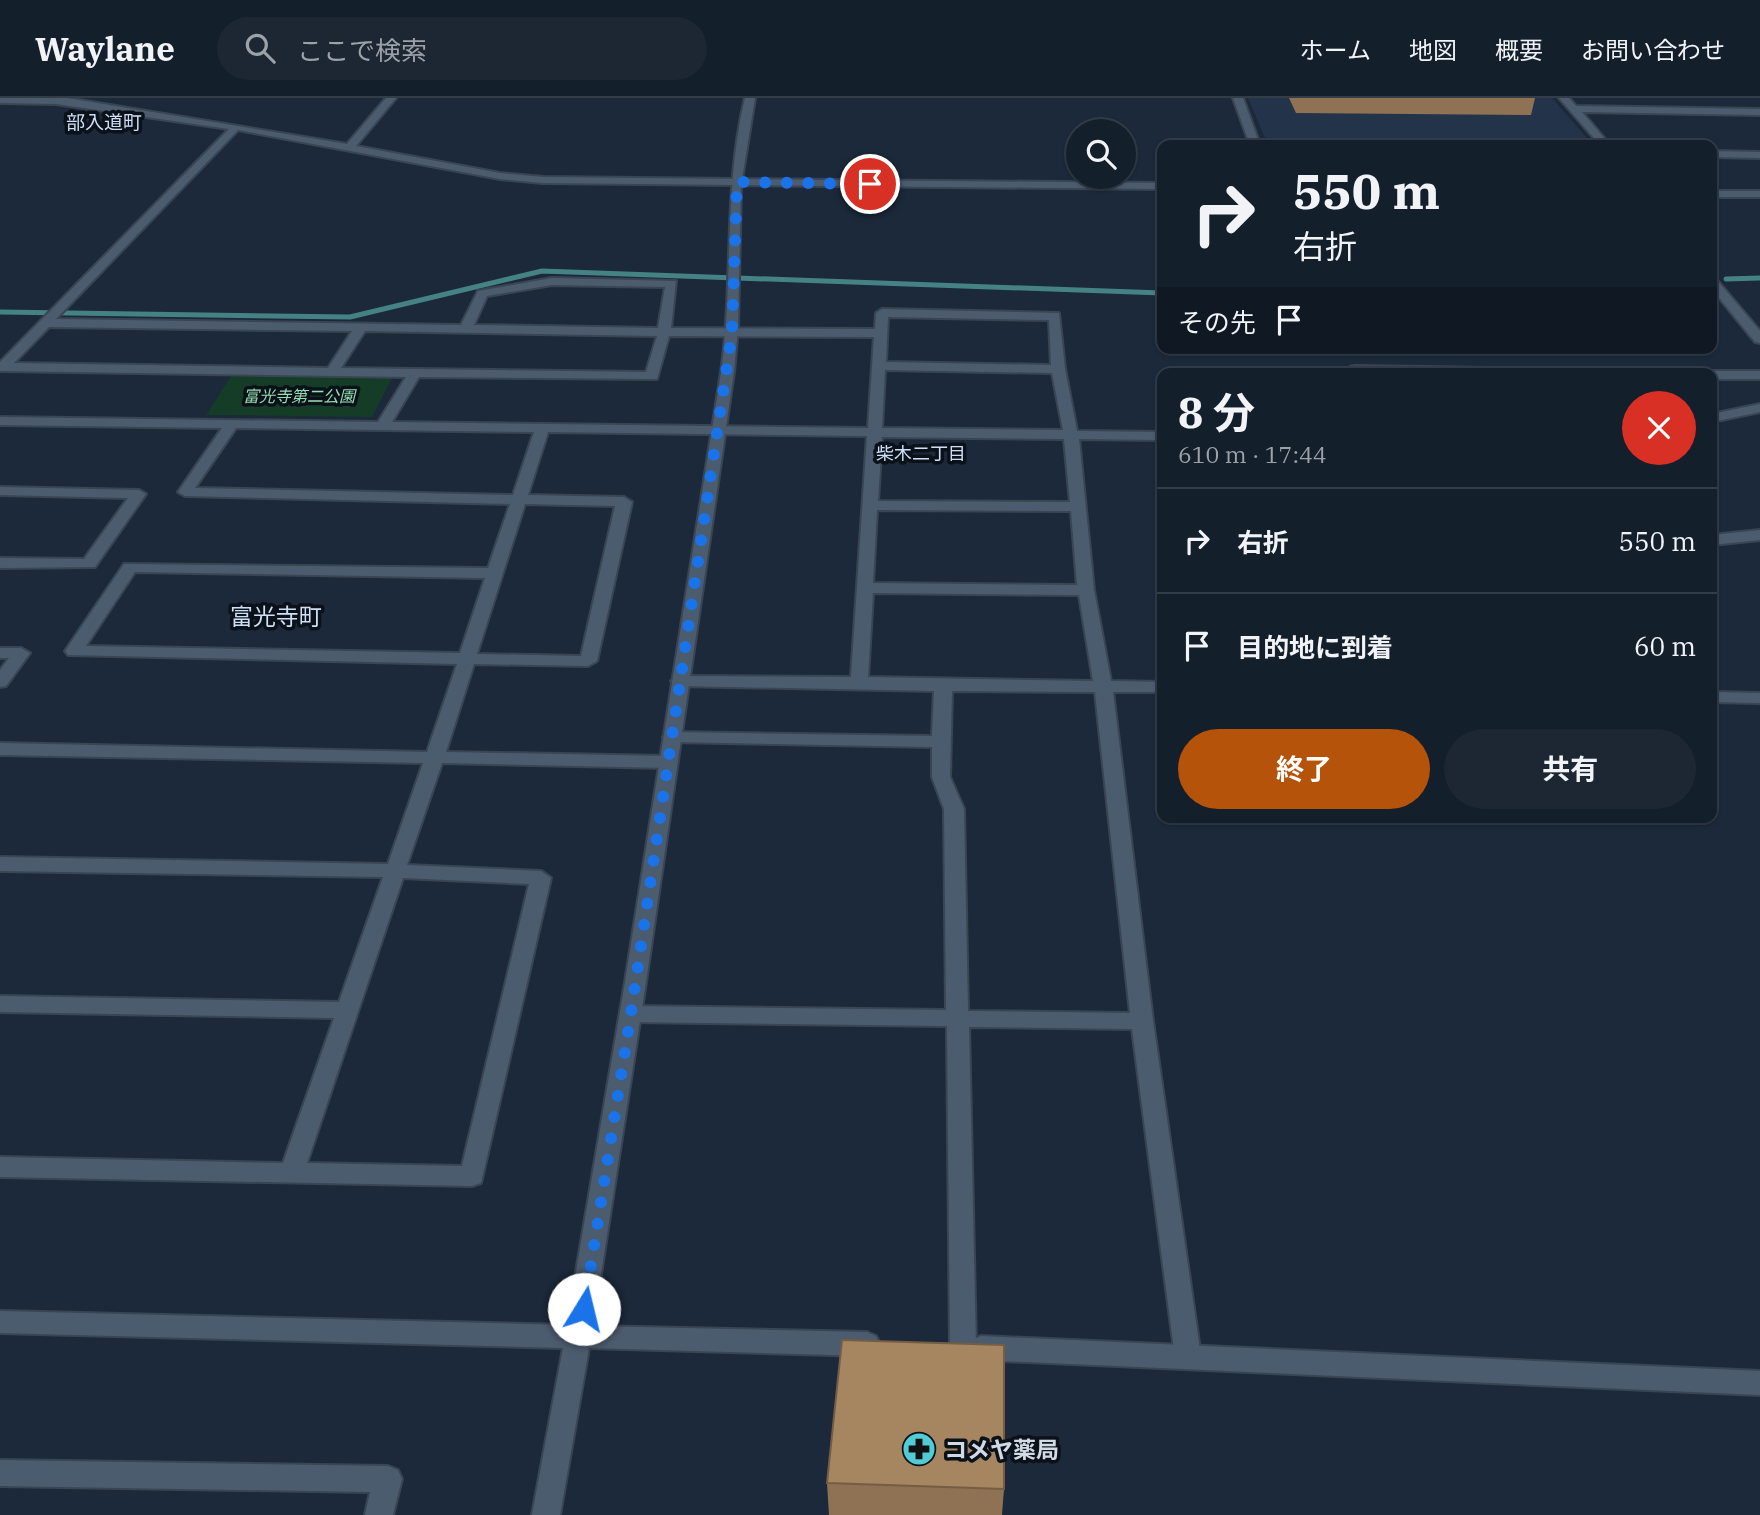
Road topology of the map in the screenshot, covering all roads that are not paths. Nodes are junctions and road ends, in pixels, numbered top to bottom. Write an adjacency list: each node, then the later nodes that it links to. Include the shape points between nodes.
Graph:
1 (391, 98): 12 (street)
2 (750, 98): 15 (street, via 738,141)
3 (1238, 98): 10 (street)
4 (1564, 98): 7 (street)
5 (59, 99): 6 (street); 9 (street)
6 (0, 100)
7 (1574, 109): 8 (street); 11 (street)
8 (1760, 112)
9 (236, 127): 12 (street); 20 (street)
10 (1253, 140)
11 (1601, 140)
12 (350, 147): 15 (street, via 532,179)
13 (1717, 154): 14 (street)
14 (1760, 155)
15 (737, 182): 16 (street); 24 (street)
16 (1157, 187)
17 (1717, 194): 18 (street)
18 (1760, 194)
19 (1717, 288): 26 (street)
20 (48, 322): 21 (street); 28 (street)
21 (361, 327): 22 (street); 30 (street)
22 (466, 328): 23 (street); 23 (street, via 482,294 507,286 560,281 672,284)
23 (664, 332): 24 (street); 31 (street, via 652,376)
24 (732, 332): 25 (street); 40 (street)
25 (881, 333): 27 (street); 29 (street, via 883,313 1055,316)
26 (1760, 339)
27 (878, 366): 29 (street); 41 (street)
28 (1, 367): 30 (street)
29 (1058, 369): 42 (street)
30 (332, 372): 31 (street)
31 (414, 374): 38 (street)
32 (1717, 375): 33 (street)
33 (1760, 375)
34 (1760, 408): 35 (street)
35 (1717, 417)
36 (0, 421): 37 (street)
37 (231, 425): 38 (street); 45 (street, via 185,492)
38 (383, 425): 39 (street)
39 (542, 429): 40 (street); 45 (street)
40 (718, 430): 41 (street); 56 (street)
41 (873, 432): 42 (street); 46 (street)
42 (1071, 434): 43 (street); 47 (street)
43 (1157, 436)
44 (0, 491): 50 (street, via 139,494 89,564)
45 (518, 498): 51 (street); 55 (street, via 624,502 588,661)
46 (869, 505): 47 (street); 52 (street)
47 (1078, 507): 53 (street)
48 (1760, 535): 49 (street)
49 (1717, 539)
50 (0, 563)
51 (494, 573): 55 (street); 55 (street, via 130,567 74,650)
52 (865, 588): 53 (street); 58 (street)
53 (1086, 590): 60 (street)
54 (0, 653): 57 (street, via 21,653)
55 (464, 659): 67 (street)
56 (680, 681): 58 (street); 64 (street)
57 (0, 682)
58 (859, 682): 59 (street)
59 (943, 686): 60 (street); 65 (street)
60 (1103, 686): 61 (street); 75 (street)
61 (1157, 687)
62 (1717, 697): 63 (street)
63 (1760, 698)
64 (672, 737): 65 (street); 68 (street)
65 (941, 742): 74 (street, via 941,777 954,809)
66 (0, 749): 67 (street)
67 (434, 759): 68 (street); 70 (street)
68 (667, 762): 73 (street)
69 (0, 864): 70 (street)
70 (394, 871): 72 (street); 77 (street, via 541,878 472,1176)
71 (0, 1004): 72 (street)
72 (348, 1010): 77 (street)
73 (631, 1013): 74 (street); 79 (street)
74 (958, 1018): 75 (street); 82 (street)
75 (1142, 1021): 83 (street)
76 (0, 1167): 77 (street)
77 (292, 1171)
78 (0, 1322): 79 (street)
79 (579, 1336): 80 (street); 87 (street)
80 (894, 1345)
81 (936, 1346): 82 (street)
82 (963, 1347): 83 (street)
83 (1188, 1357): 84 (street)
84 (1760, 1383)
85 (0, 1473): 86 (street, via 388,1479)
86 (379, 1515)
87 (546, 1515)

